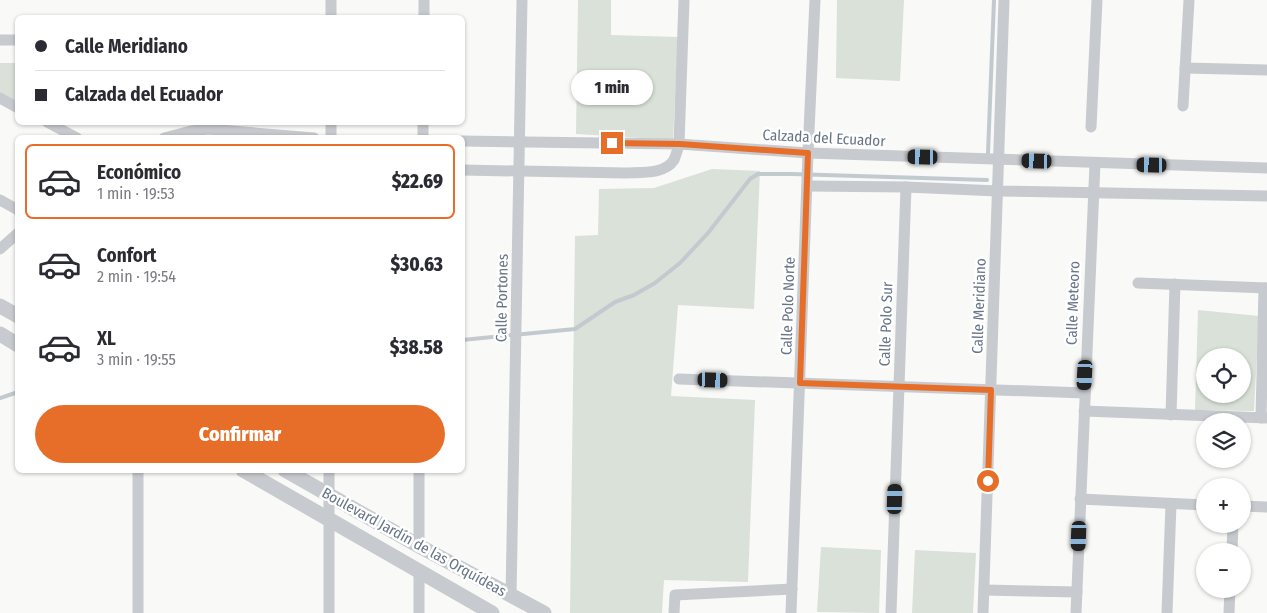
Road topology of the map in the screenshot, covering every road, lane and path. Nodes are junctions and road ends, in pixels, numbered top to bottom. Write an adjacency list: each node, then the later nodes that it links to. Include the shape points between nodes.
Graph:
1 (331, 0): 9 (street)
2 (424, 0): 10 (street)
3 (522, 0): 24 (street, Calle Portones)
4 (684, 0): 25 (street)
5 (815, 0): 26 (street, Calle Polo Norte)
6 (1004, 0): 27 (street, Calle Meridiano)
7 (1097, 0): 19 (street)
8 (1189, 0): 13 (street)
9 (331, 15)
10 (424, 15)
11 (0, 40): 12 (street)
12 (15, 40)
13 (1185, 68): 14 (street); 17 (street)
14 (1267, 70)
15 (0, 98): 16 (street)
16 (15, 106)
17 (1183, 106)
18 (53, 125): 20 (street)
19 (1091, 127)
20 (71, 135)
21 (176, 135): 22 (street, via 208,130)
22 (274, 135)
23 (465, 141): 24 (street, Calzada del Ecuador)
24 (519, 141): 25 (street, Calzada del Ecuador); 31 (street, Calle Portones)
25 (680, 144): 26 (street, Calzada del Ecuador); 31 (street, via 673,160 664,168 650,172)
26 (808, 153): 27 (street, Calzada del Ecuador); 32 (street, Calle Polo Norte)
27 (999, 159): 28 (street, Calzada del Ecuador); 34 (street, Calle Meridiano)
28 (1094, 163): 29 (street, Calzada del Ecuador); 35 (street, Calle Meteoro)
29 (1267, 168)
30 (465, 170): 31 (street)
31 (519, 171): 73 (street, Calle Portones)
32 (807, 186): 33 (street); 49 (street, Calle Polo Norte)
33 (906, 187): 34 (street); 50 (street, Calle Polo Sur)
34 (998, 190): 35 (street); 51 (street, Calle Meridiano)
35 (1093, 193): 36 (street); 52 (street, Calle Meteoro)
36 (1267, 196)
37 (0, 200): 38 (street)
38 (15, 208)
39 (15, 236): 40 (street)
40 (0, 249)
41 (1138, 282): 42 (street)
42 (1175, 284): 43 (street); 54 (street)
43 (1266, 288): 55 (street)
44 (0, 306): 45 (street)
45 (15, 314)
46 (0, 334): 47 (street)
47 (15, 343)
48 (679, 379): 49 (street)
49 (800, 383): 50 (street); 70 (street, Calle Polo Norte)
50 (899, 387): 51 (street); 82 (street, Calle Polo Sur)
51 (991, 390): 52 (street); 71 (street, Calle Meridiano)
52 (1084, 393): 53 (street, Calle Meteoro)
53 (1084, 411): 54 (street); 62 (street, Calle Meteoro)
54 (1171, 415): 55 (street)
55 (1264, 418)
56 (138, 473): 75 (street)
57 (247, 473): 67 (street, Boulevard Jardín de las Orquídeas)
58 (290, 473): 61 (street, Boulevard Jardín de las Orquídeas)
59 (329, 473): 61 (street)
60 (419, 473): 68 (street)
61 (329, 496): 67 (street); 68 (street, Boulevard Jardín de las Orquídeas)
62 (1080, 499): 63 (street); 72 (street, Calle Meteoro)
63 (1171, 504): 64 (street); 85 (street)
64 (1196, 505)
65 (1251, 506): 66 (street)
66 (1267, 507)
67 (329, 520): 69 (street, Boulevard Jardín de las Orquídeas); 76 (street)
68 (419, 546): 73 (street, Boulevard Jardín de las Orquídeas)
69 (419, 571): 77 (street); 78 (street, Boulevard Jardín de las Orquídeas)
70 (792, 589): 80 (street, via 675,595); 81 (street, Calle Polo Norte)
71 (984, 590): 72 (street); 83 (street, Calle Meridiano)
72 (1076, 592): 84 (street, Calle Meteoro)
73 (511, 596): 79 (street, Boulevard Jardín de las Orquídeas)
74 (1230, 598): 86 (street)
75 (138, 613)
76 (329, 613)
77 (419, 613)
78 (492, 613)
79 (544, 613)
80 (674, 613)
81 (791, 613)
82 (891, 613)
83 (983, 613)
84 (1076, 613)
85 (1166, 613)
86 (1229, 613)

